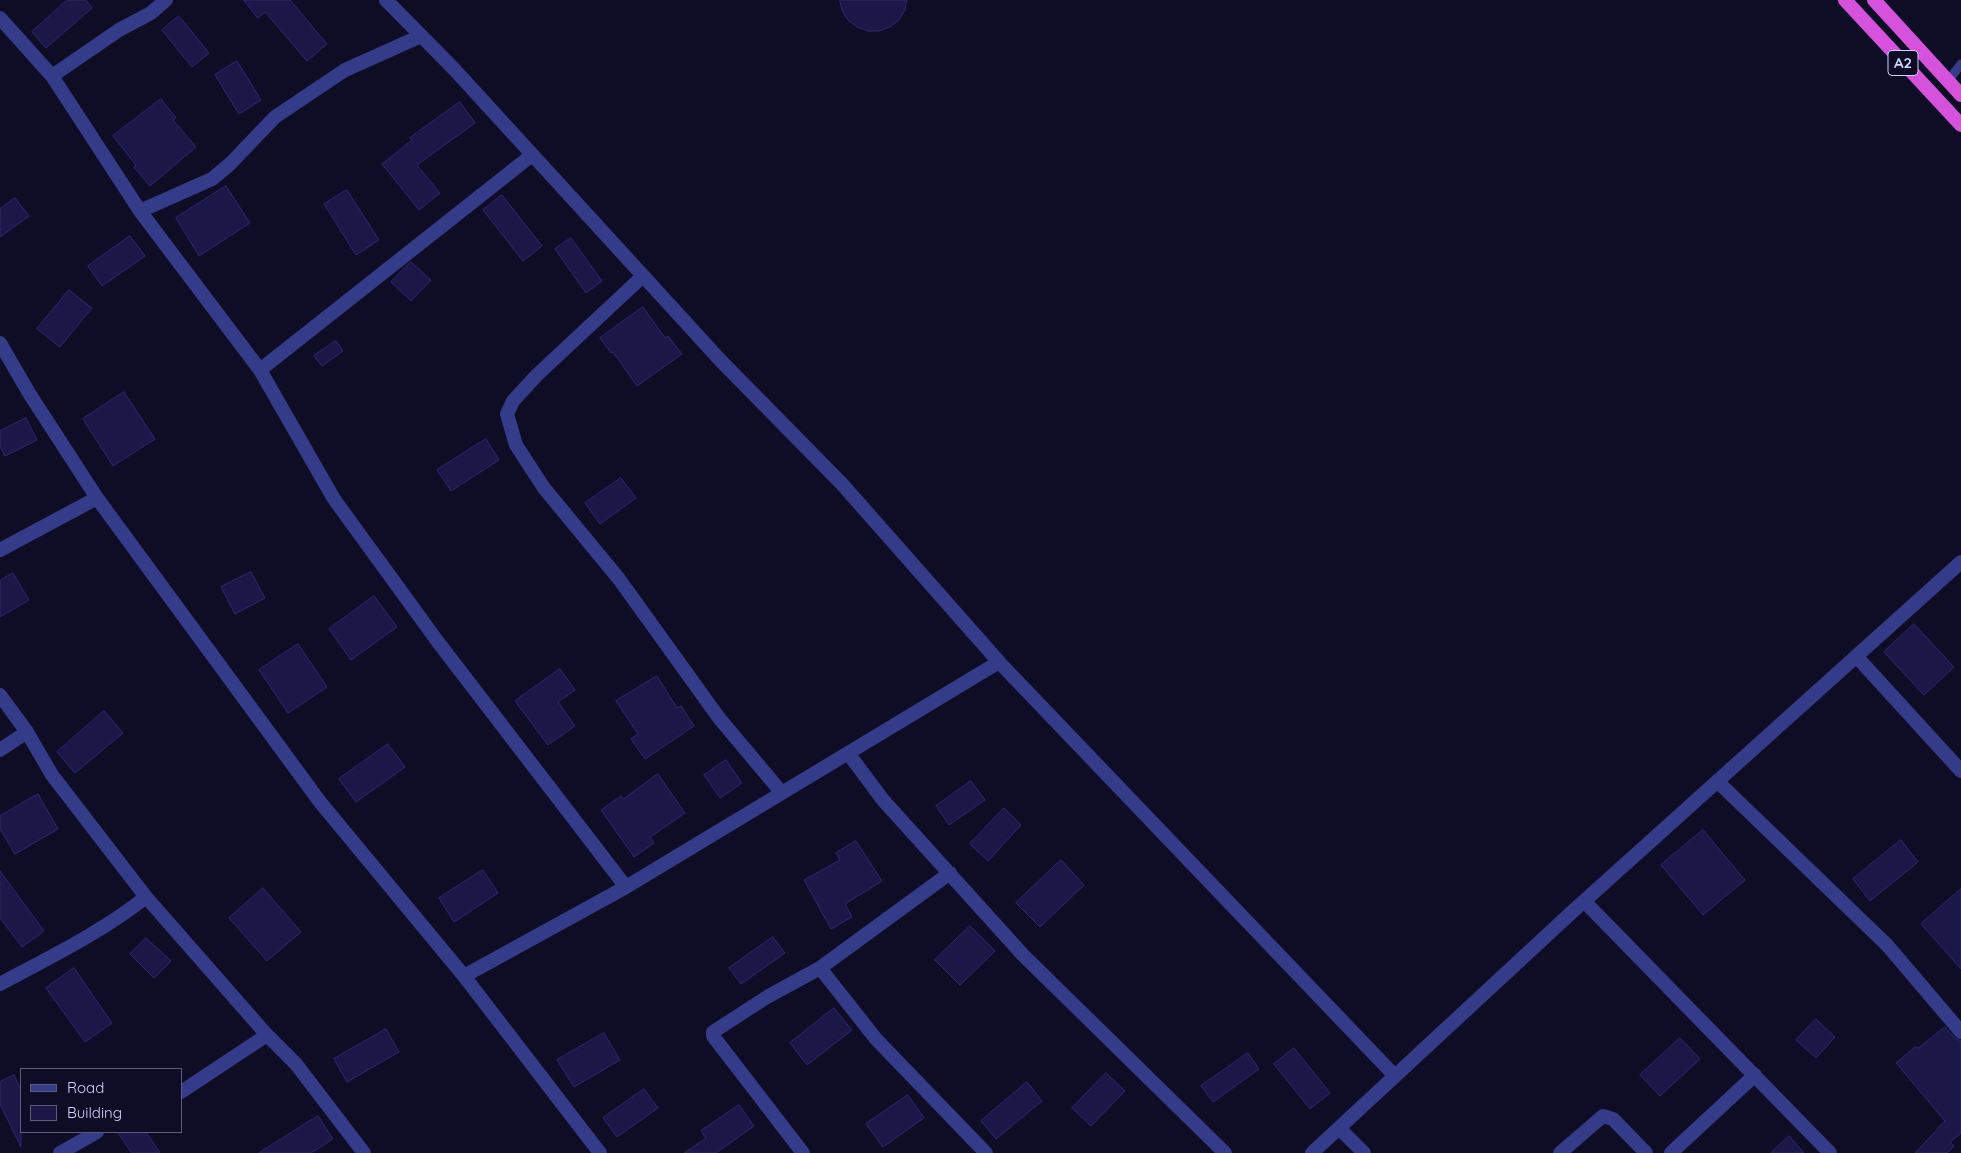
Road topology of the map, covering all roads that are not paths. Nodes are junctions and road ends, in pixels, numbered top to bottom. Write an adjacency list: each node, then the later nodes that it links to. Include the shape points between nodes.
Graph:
1 (166, 0): 8 (street)
2 (386, 0): 6 (street)
3 (1845, 0): 11 (highway, A2)
4 (1874, 0): 9 (highway, A2)
5 (0, 18): 8 (street)
6 (421, 36): 12 (street); 13 (street, via 345,70 275,116 212,179)
7 (1961, 64): 9 (lane)
8 (52, 76): 13 (street)
9 (1948, 81): 10 (highway, A2)
10 (1961, 95)
11 (1961, 126)
12 (532, 155): 14 (street); 16 (street)
13 (140, 211): 16 (street)
14 (643, 276): 21 (street, via 842,484); 28 (street, via 536,375 513,401 507,414 516,446 544,488 619,579 719,718)
15 (0, 343): 17 (street)
16 (260, 370): 30 (street, via 334,500 438,642)
17 (97, 498): 18 (street); 34 (street, via 320,802)
18 (0, 550)
19 (1961, 562): 20 (street)
20 (1856, 656): 26 (street); 27 (street)
21 (999, 662): 25 (street); 39 (street)
22 (0, 695): 23 (street)
23 (27, 732): 24 (street); 31 (street, via 52,775)
24 (0, 750)
25 (848, 753): 28 (street); 29 (street, via 883,800)
26 (1961, 771)
27 (1717, 781): 32 (street); 36 (street, via 1887,945)
28 (782, 793): 30 (street)
29 (950, 874): 33 (street); 48 (street, via 1023,955)
30 (626, 887): 34 (street)
31 (146, 897): 35 (street, via 124,915); 37 (street)
32 (1584, 901): 38 (street); 39 (street)
33 (820, 968): 46 (street, via 767,997 712,1034); 47 (street, via 876,1039)
34 (464, 976): 45 (street)
35 (0, 984)
36 (1961, 1032)
37 (268, 1035): 40 (street); 44 (street, via 296,1064)
38 (1755, 1075): 53 (street); 54 (street)
39 (1395, 1076): 41 (street)
40 (182, 1091)
41 (1339, 1128): 49 (street); 50 (street)
42 (95, 1133): 43 (street)
43 (60, 1153)
44 (364, 1153)
45 (600, 1153)
46 (802, 1153)
47 (986, 1153)
48 (1225, 1153)
49 (1312, 1153)
50 (1364, 1153)
51 (1560, 1153): 52 (street, via 1603,1116 1613,1119)
52 (1646, 1153)
53 (1671, 1153)
54 (1830, 1153)

